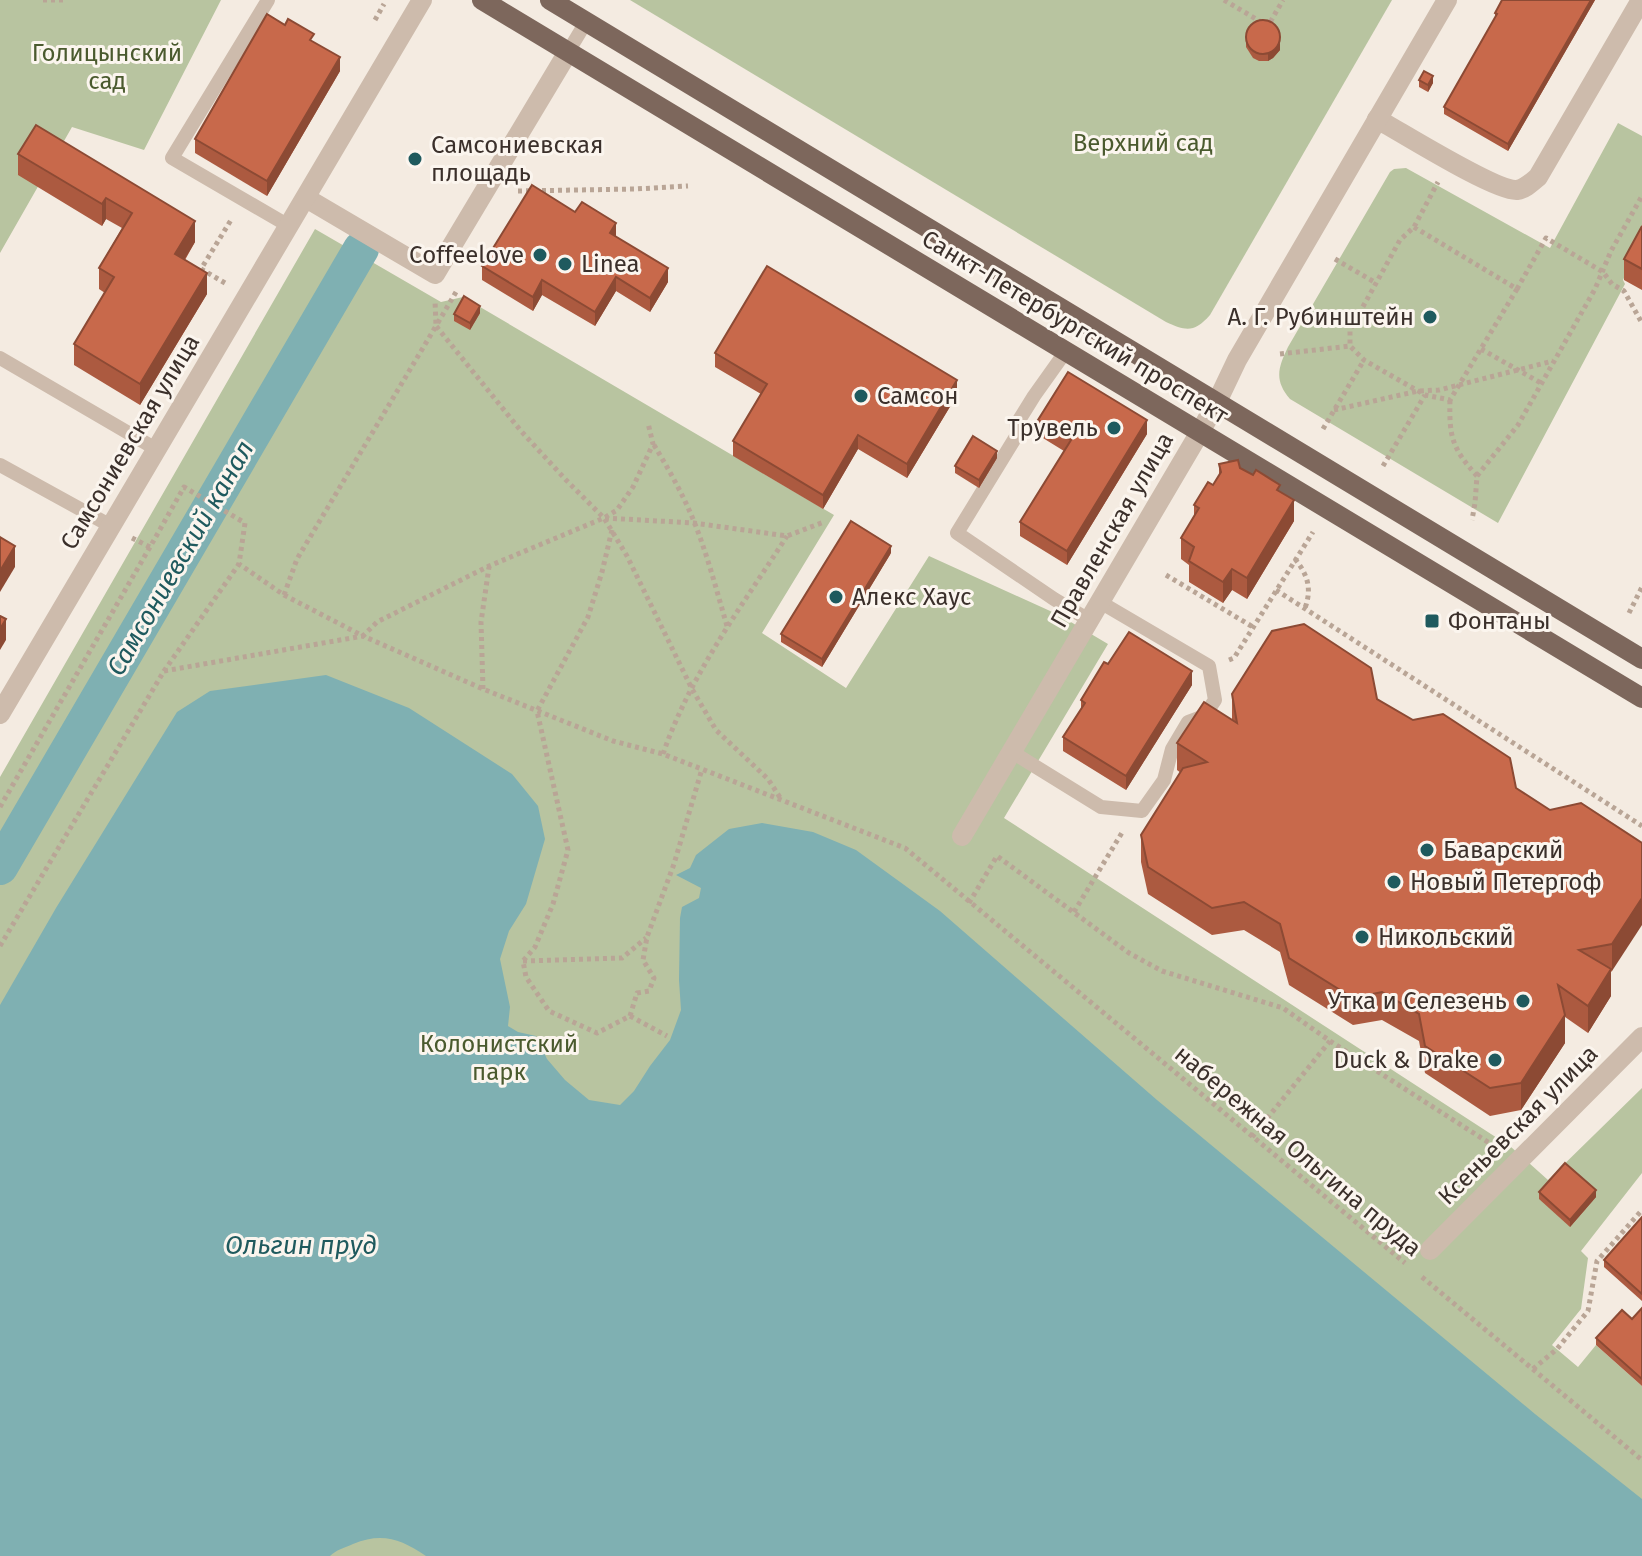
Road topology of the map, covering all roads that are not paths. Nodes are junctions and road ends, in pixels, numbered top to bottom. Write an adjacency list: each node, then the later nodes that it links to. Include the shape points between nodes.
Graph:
1 (268, 0): 11 (lane, via 172,158)
2 (422, 0): 10 (street)
3 (482, 0): 8 (main road, Санкт-Петербургский проспект)
4 (550, 0): 7 (main road, Санкт-Петербургский проспект)
5 (1447, 0): 9 (street, Правленская улица)
6 (1641, 0): 9 (street, via 1538,177 1526,187 1514,190 1490,183)
7 (586, 22): 8 (lane); 14 (main road, Санкт-Петербургский проспект)
8 (568, 52): 10 (street, via 435,274); 12 (main road, Санкт-Петербургский проспект)
9 (1377, 119): 14 (street, Правленская улица)
10 (306, 198): 11 (street, Самсониевская улица)
11 (289, 226): 16 (street, Самсониевская улица)
12 (1066, 351): 15 (main road, Санкт-Петербургский проспект); 20 (lane, via 1016,425 1017,435 957,533)
13 (0, 358): 16 (lane)
14 (1217, 402): 15 (street, Правленская улица); 21 (main road, Санкт-Петербургский проспект)
15 (1200, 432): 19 (street, Правленская улица); 22 (main road, Санкт-Петербургский проспект)
16 (156, 449): 18 (street, Самсониевская улица)
17 (0, 465): 18 (lane)
18 (117, 529): 23 (street, Самсониевская улица)
19 (1100, 602): 20 (street, Правленская улица); 24 (lane, via 1209,666 1215,700 1204,716 1188,722 1172,749 1164,780 1142,811 1101,807)
20 (1089, 620): 24 (street, Правленская улица)
21 (1642, 659)
22 (1642, 698)
23 (0, 714)
24 (1012, 752): 25 (street, Правленская улица)
25 (962, 836)
26 (1641, 1040): 27 (street, Ксеньевская улица)
27 (1430, 1250)

